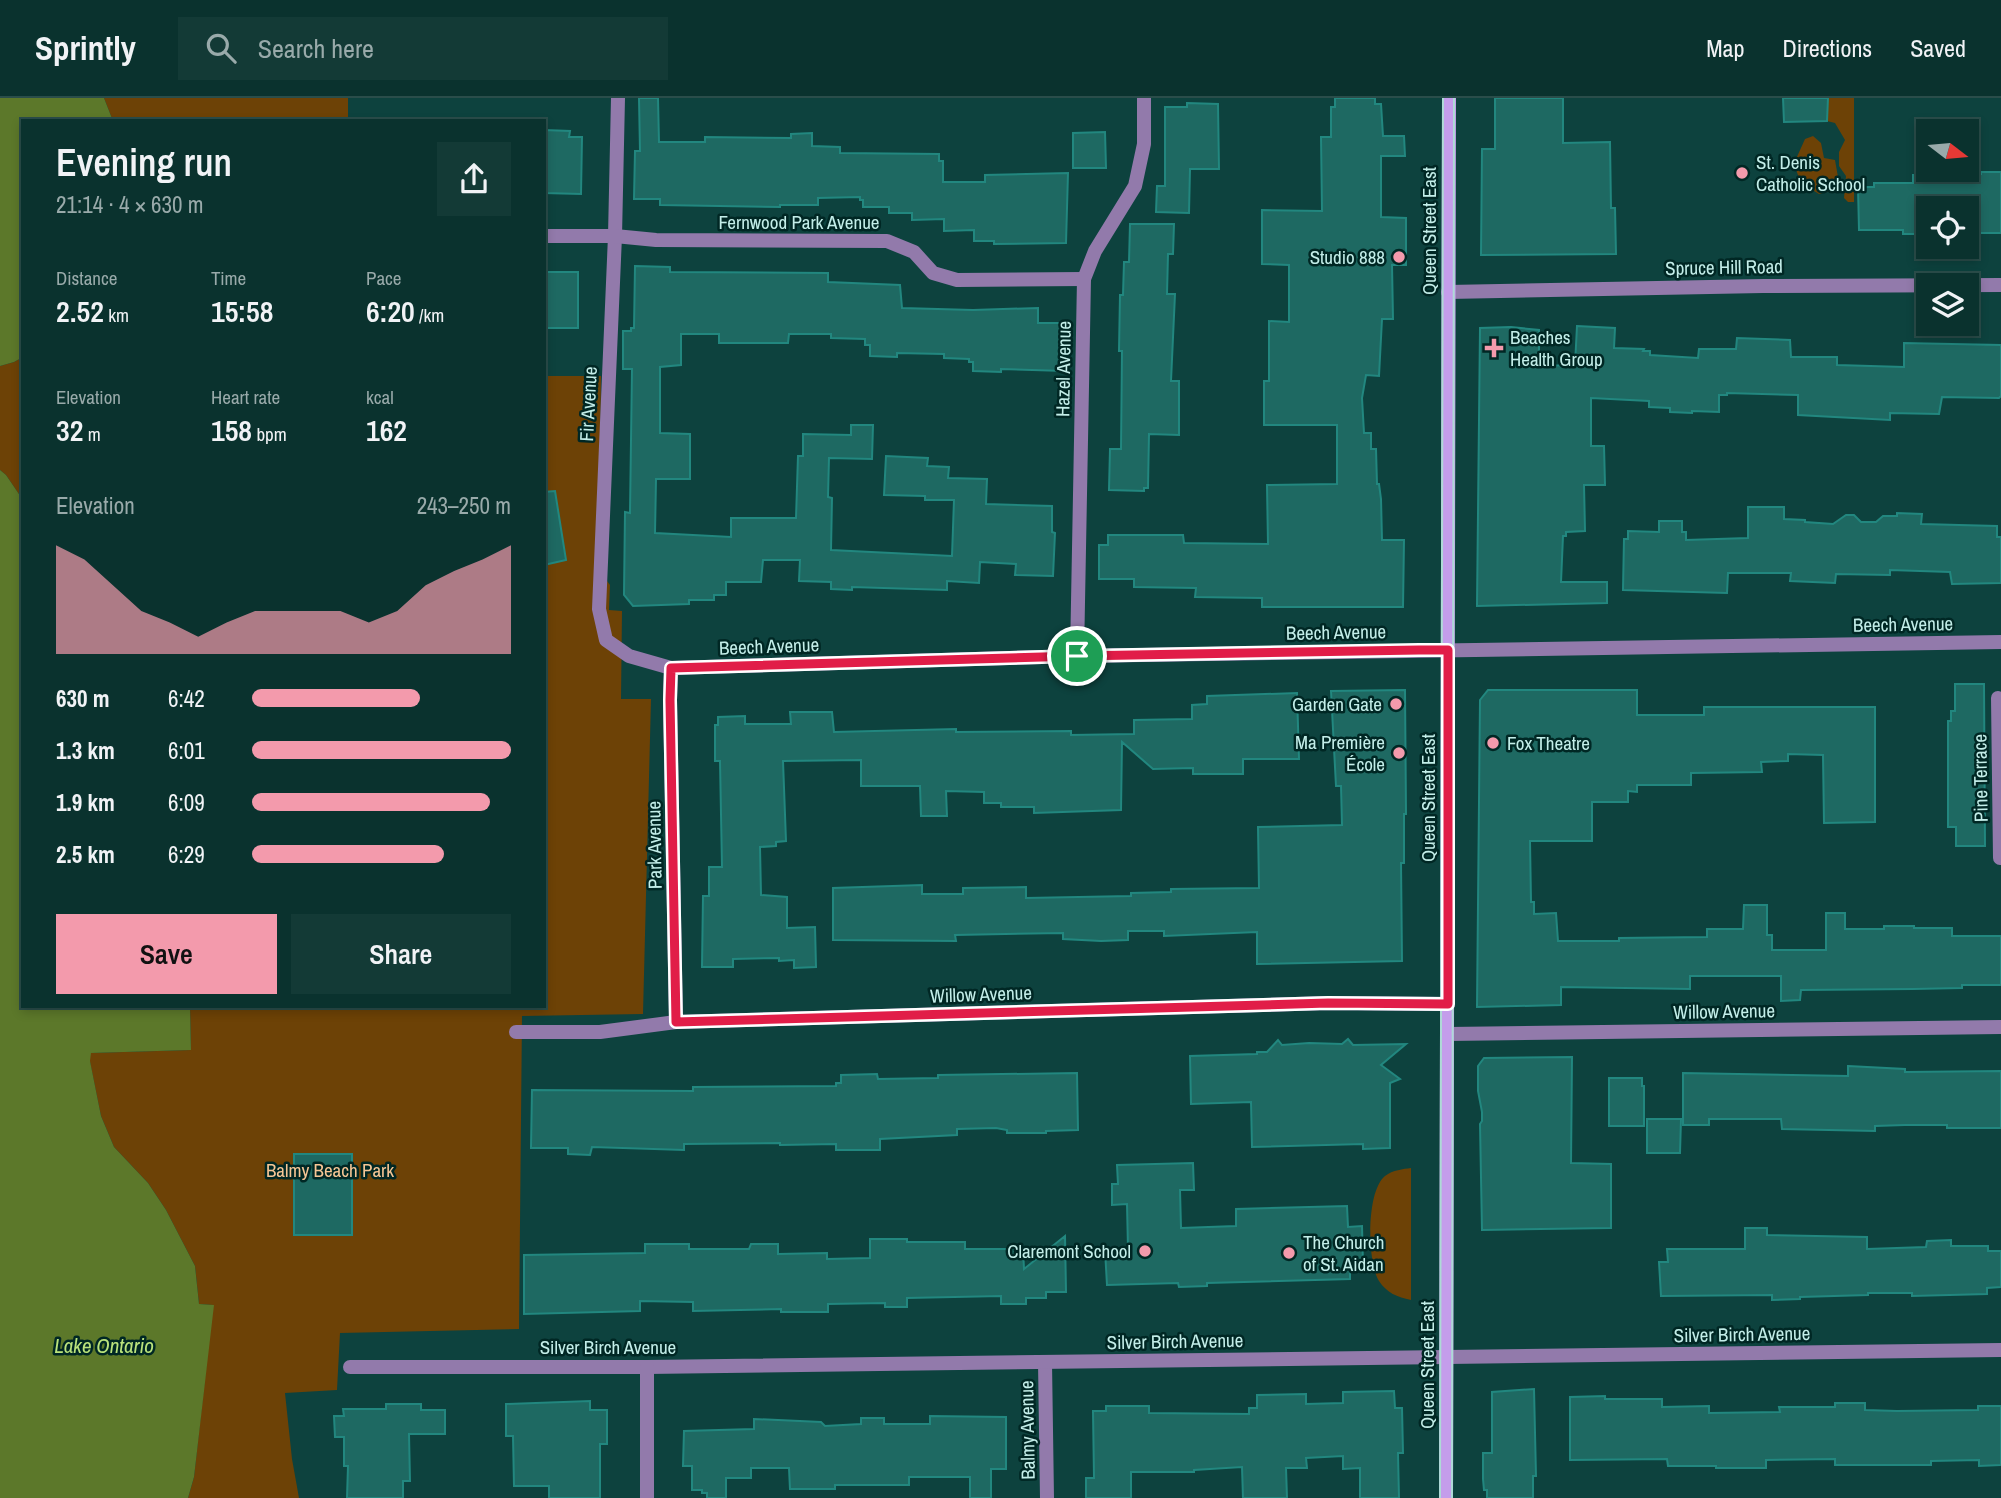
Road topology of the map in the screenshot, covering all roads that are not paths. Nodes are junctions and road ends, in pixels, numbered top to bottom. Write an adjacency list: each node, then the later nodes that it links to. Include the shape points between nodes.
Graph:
1 (618, 98): 5 (street, Fir Avenue)
2 (1144, 98): 6 (street, Hazel Avenue, via 1144,144 1135,186 1095,251)
3 (1449, 98): 8 (main road, Queen Street East)
4 (546, 236): 5 (street, Fernwood Park Avenue)
5 (615, 236): 6 (street, Fernwood Park Avenue, via 887,241 914,252 933,273 957,280); 12 (street, Fir Avenue, via 598,609 606,639 629,656)
6 (1084, 279): 11 (street, Hazel Avenue)
7 (2001, 285): 8 (street, Spruce Hill Road)
8 (1448, 292): 10 (main road, Queen Street East)
9 (2001, 642): 10 (street, Beech Avenue)
10 (1448, 650): 11 (street, Beech Avenue); 15 (main road, Queen Street East)
11 (1077, 656): 12 (street, Beech Avenue)
12 (671, 668): 16 (street, Park Avenue)
13 (1998, 698): 14 (street, Pine Terrace)
14 (2000, 858)
15 (1448, 1004): 16 (street, Willow Avenue, via 1328,1003); 19 (main road, Queen Street East)
16 (676, 1022): 18 (street, Willow Avenue, via 600,1032)
17 (2001, 1027): 19 (street, Willow Avenue)
18 (516, 1031)
19 (1448, 1034): 21 (main road, Queen Street East)
20 (2001, 1350): 21 (street, Silver Birch Avenue)
21 (1447, 1356): 22 (street, Silver Birch Avenue); 27 (main road, Queen Street East)
22 (1045, 1362): 24 (street, Silver Birch Avenue); 26 (street, Balmy Avenue)
23 (350, 1367): 24 (street, Silver Birch Avenue)
24 (647, 1367): 25 (street)
25 (647, 1498)
26 (1047, 1498)
27 (1446, 1498)

